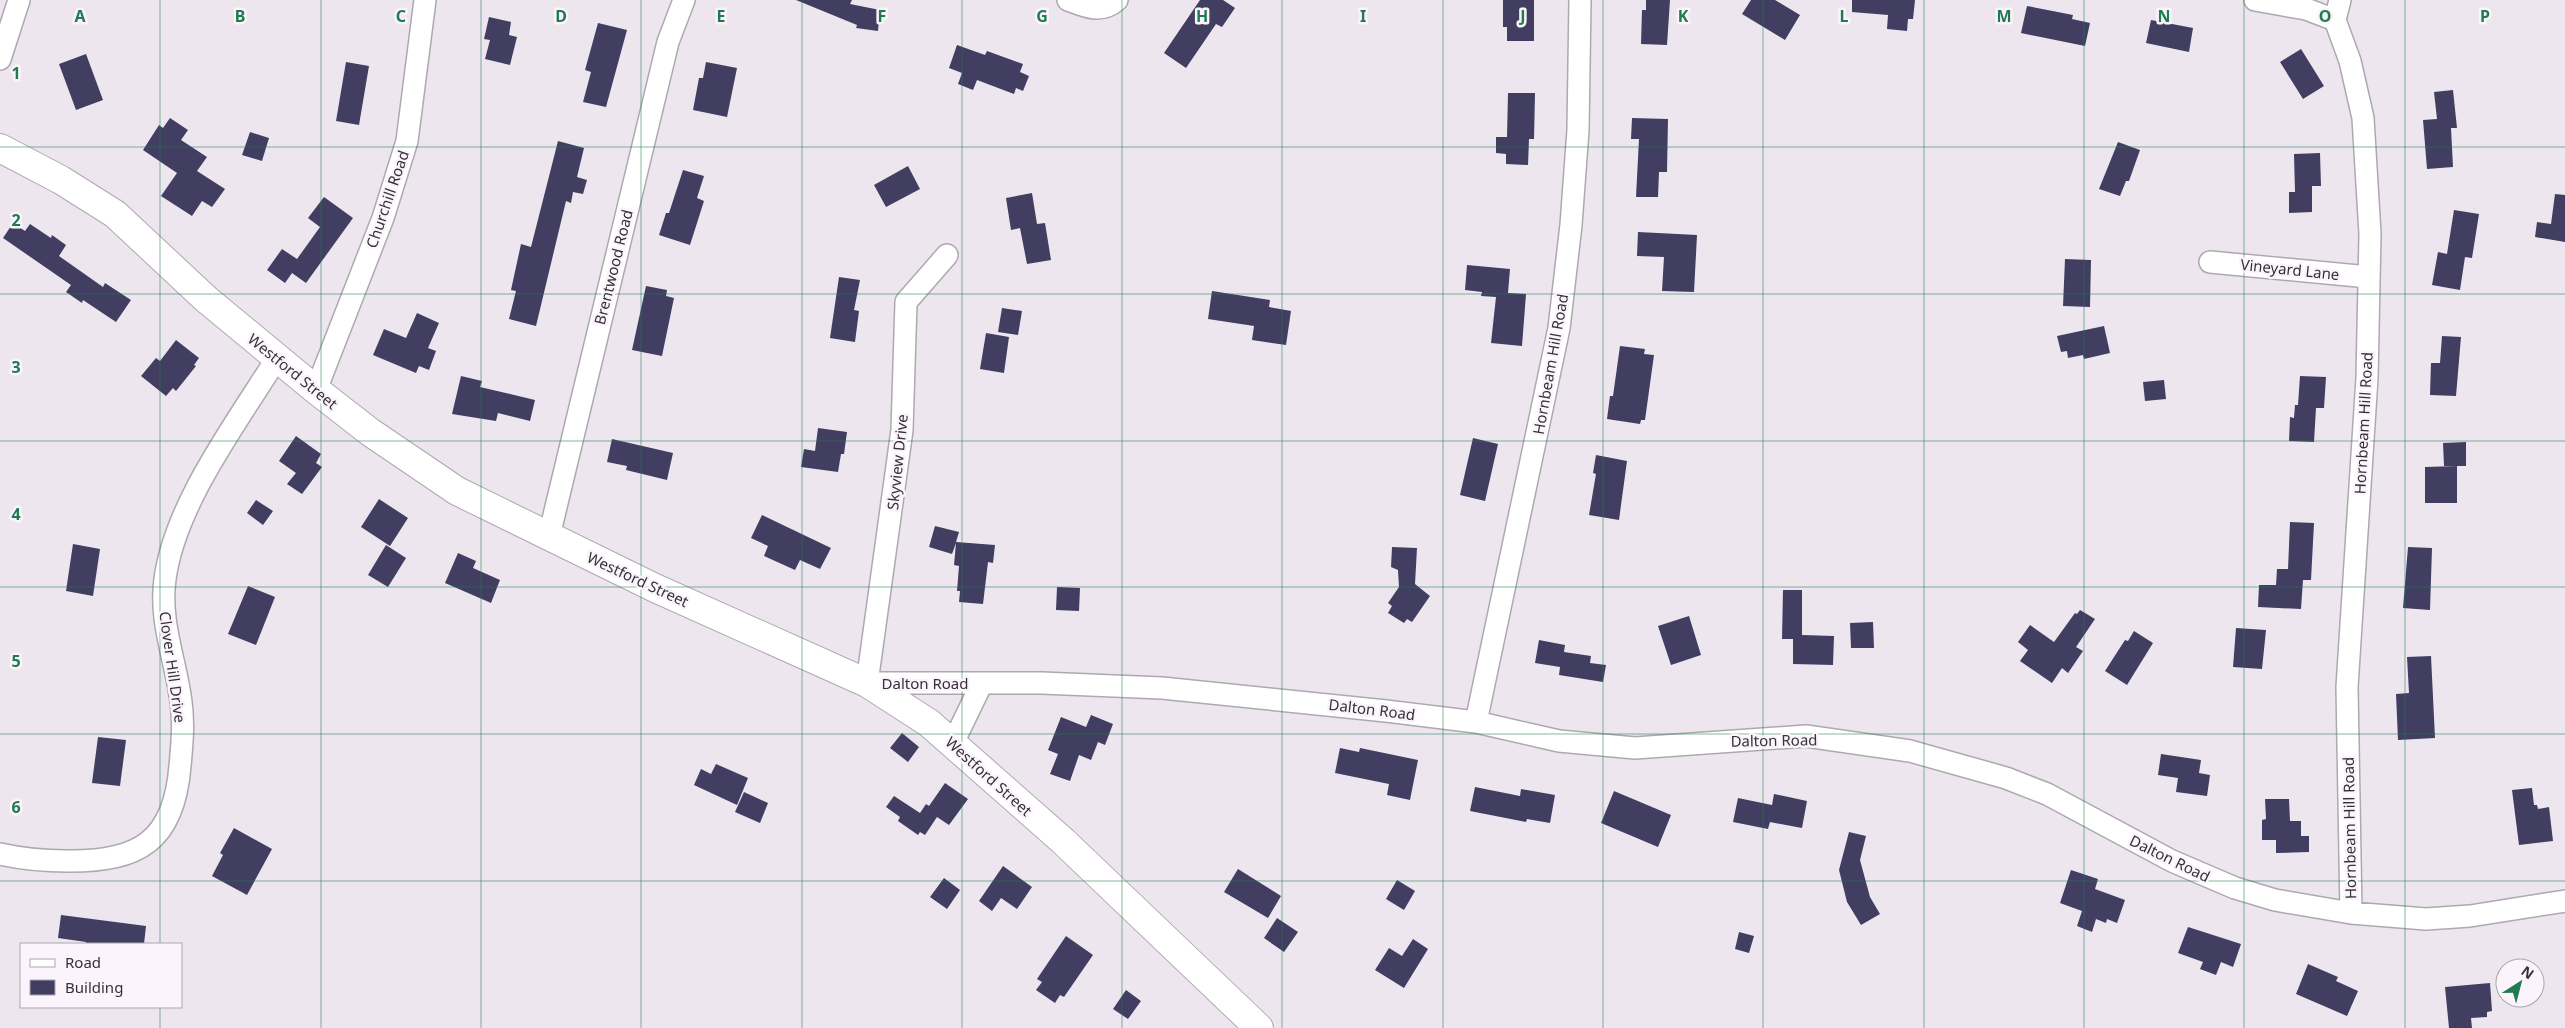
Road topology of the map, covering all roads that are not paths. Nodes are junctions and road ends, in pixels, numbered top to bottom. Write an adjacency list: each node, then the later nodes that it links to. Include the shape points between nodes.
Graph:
1 (19, 0): 9 (street)
2 (425, 0): 15 (street, Churchill Road, via 406,142 383,218)
3 (684, 0): 16 (street, Brentwood Road, via 668,42)
4 (1068, 0): 5 (street, via 1095,9 1110,6)
5 (1117, 0)
6 (1580, 0): 19 (street, Hornbeam Hill Road, via 1578,130 1559,328)
7 (2255, 0): 8 (street, Hornbeam Hill Road)
8 (2337, 10): 13 (street, Hornbeam Hill Road, via 2364,118)
9 (0, 59)
10 (0, 148): 14 (main road, Westford Street, via 61,180 115,214 206,299)
11 (947, 255): 17 (street, Skyview Drive, via 906,302 902,430)
12 (2210, 262): 13 (street, Vineyard Lane)
13 (2369, 277): 23 (street, Hornbeam Hill Road, via 2367,378 2347,687)
14 (277, 358): 15 (main road, Westford Street); 21 (street, Clover Hill Drive, via 189,505 171,550 165,579 164,619 183,718 180,776 170,816 155,836 131,853 79,861 32,860)
15 (316, 390): 16 (main road, Westford Street, via 370,432 457,491)
16 (549, 536): 17 (main road, Westford Street)
17 (867, 683): 18 (street, Dalton Road); 20 (main road, Westford Street, via 929,722)
18 (982, 683): 19 (street, Dalton Road, via 1162,688 1280,698); 20 (street, Dalton Road)
19 (1476, 722): 23 (street, Dalton Road, via 1559,741 1635,748 1806,736 1910,750 2006,778 2047,794 2152,852 2235,888 2275,900)
20 (953, 743): 24 (main road, Westford Street, via 1062,841)
21 (0, 854)
22 (2565, 901): 23 (street, Dalton Road, via 2448,918)
23 (2351, 913)
24 (1259, 1028)

